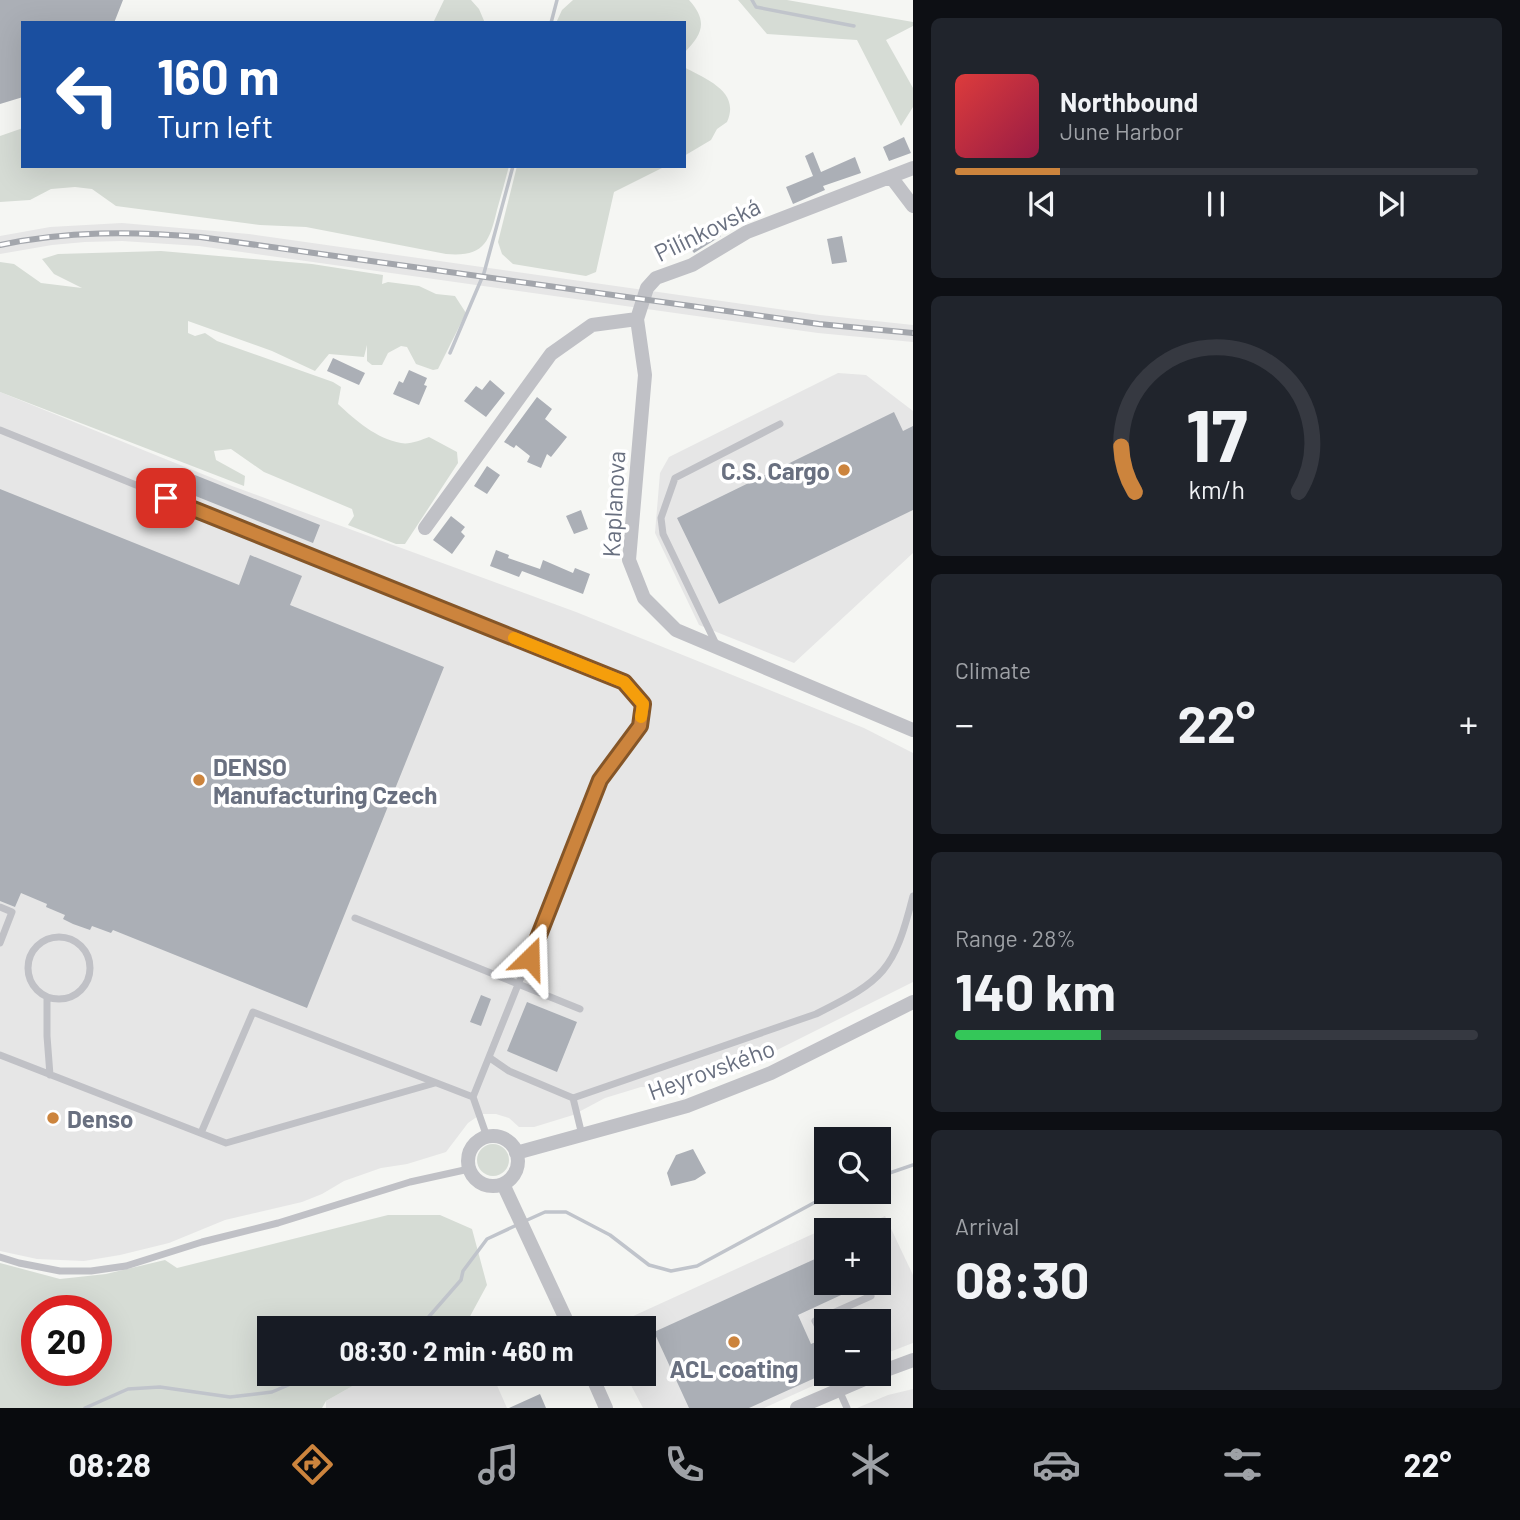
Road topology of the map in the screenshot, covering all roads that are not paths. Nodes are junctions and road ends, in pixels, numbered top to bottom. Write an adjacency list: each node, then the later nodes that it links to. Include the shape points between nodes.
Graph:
1 (913, 168): 2 (street, Pilínkovská)
2 (891, 177): 3 (street); 4 (street, Pilínkovská, via 747,232 692,265 656,278 647,288)
3 (913, 206)
4 (636, 319): 7 (street, via 592,325 551,354); 8 (street, Kaplanova, via 645,375 629,560 644,598 676,630)
5 (780, 425): 8 (lane, via 675,478 661,518 663,534)
6 (0, 430): 14 (lane, via 624,682 643,704 640,726 600,780)
7 (425, 528)
8 (718, 648): 9 (street, Kaplanova)
9 (913, 730)
10 (913, 896): 23 (lane, via 887,967 851,996 816,1014)
11 (0, 907): 13 (lane, via 12,912)
12 (355, 918): 14 (lane)
13 (0, 943)
14 (519, 984): 17 (lane); 19 (lane)
15 (47, 997): 15 (lane, via 70,997 82,989 89,976 87,954 70,939 48,939 31,954 31,982); 20 (lane)
16 (913, 1002): 25 (street, Heyrovského, via 771,1073 687,1106)
17 (580, 1009)
18 (0, 1055): 20 (lane)
19 (490, 1058): 22 (lane); 23 (lane)
20 (50, 1075): 24 (lane)
21 (435, 1083): 22 (lane); 24 (lane, via 226,1143); 24 (lane, via 253,1012)
22 (472, 1097): 26 (lane)
23 (573, 1098): 25 (lane)
24 (201, 1133)
25 (582, 1135): 27 (street, Heyrovského)
26 (486, 1137): 27 (street, via 502,1138); 28 (street, via 471,1149)
27 (516, 1153): 29 (street, via 516,1171)
28 (469, 1169): 29 (street, via 483,1184); 30 (lane, via 410,1182 126,1266 60,1271)
29 (503, 1184): 33 (street)
30 (0, 1257)
31 (871, 1296): 32 (lane)
32 (842, 1309)
33 (564, 1316)
34 (913, 1360): 35 (street)
35 (891, 1368)
36 (596, 1386): 39 (street)
37 (837, 1386): 40 (street)
38 (843, 1386): 41 (lane)
39 (606, 1408)
40 (797, 1408)
41 (847, 1408)

